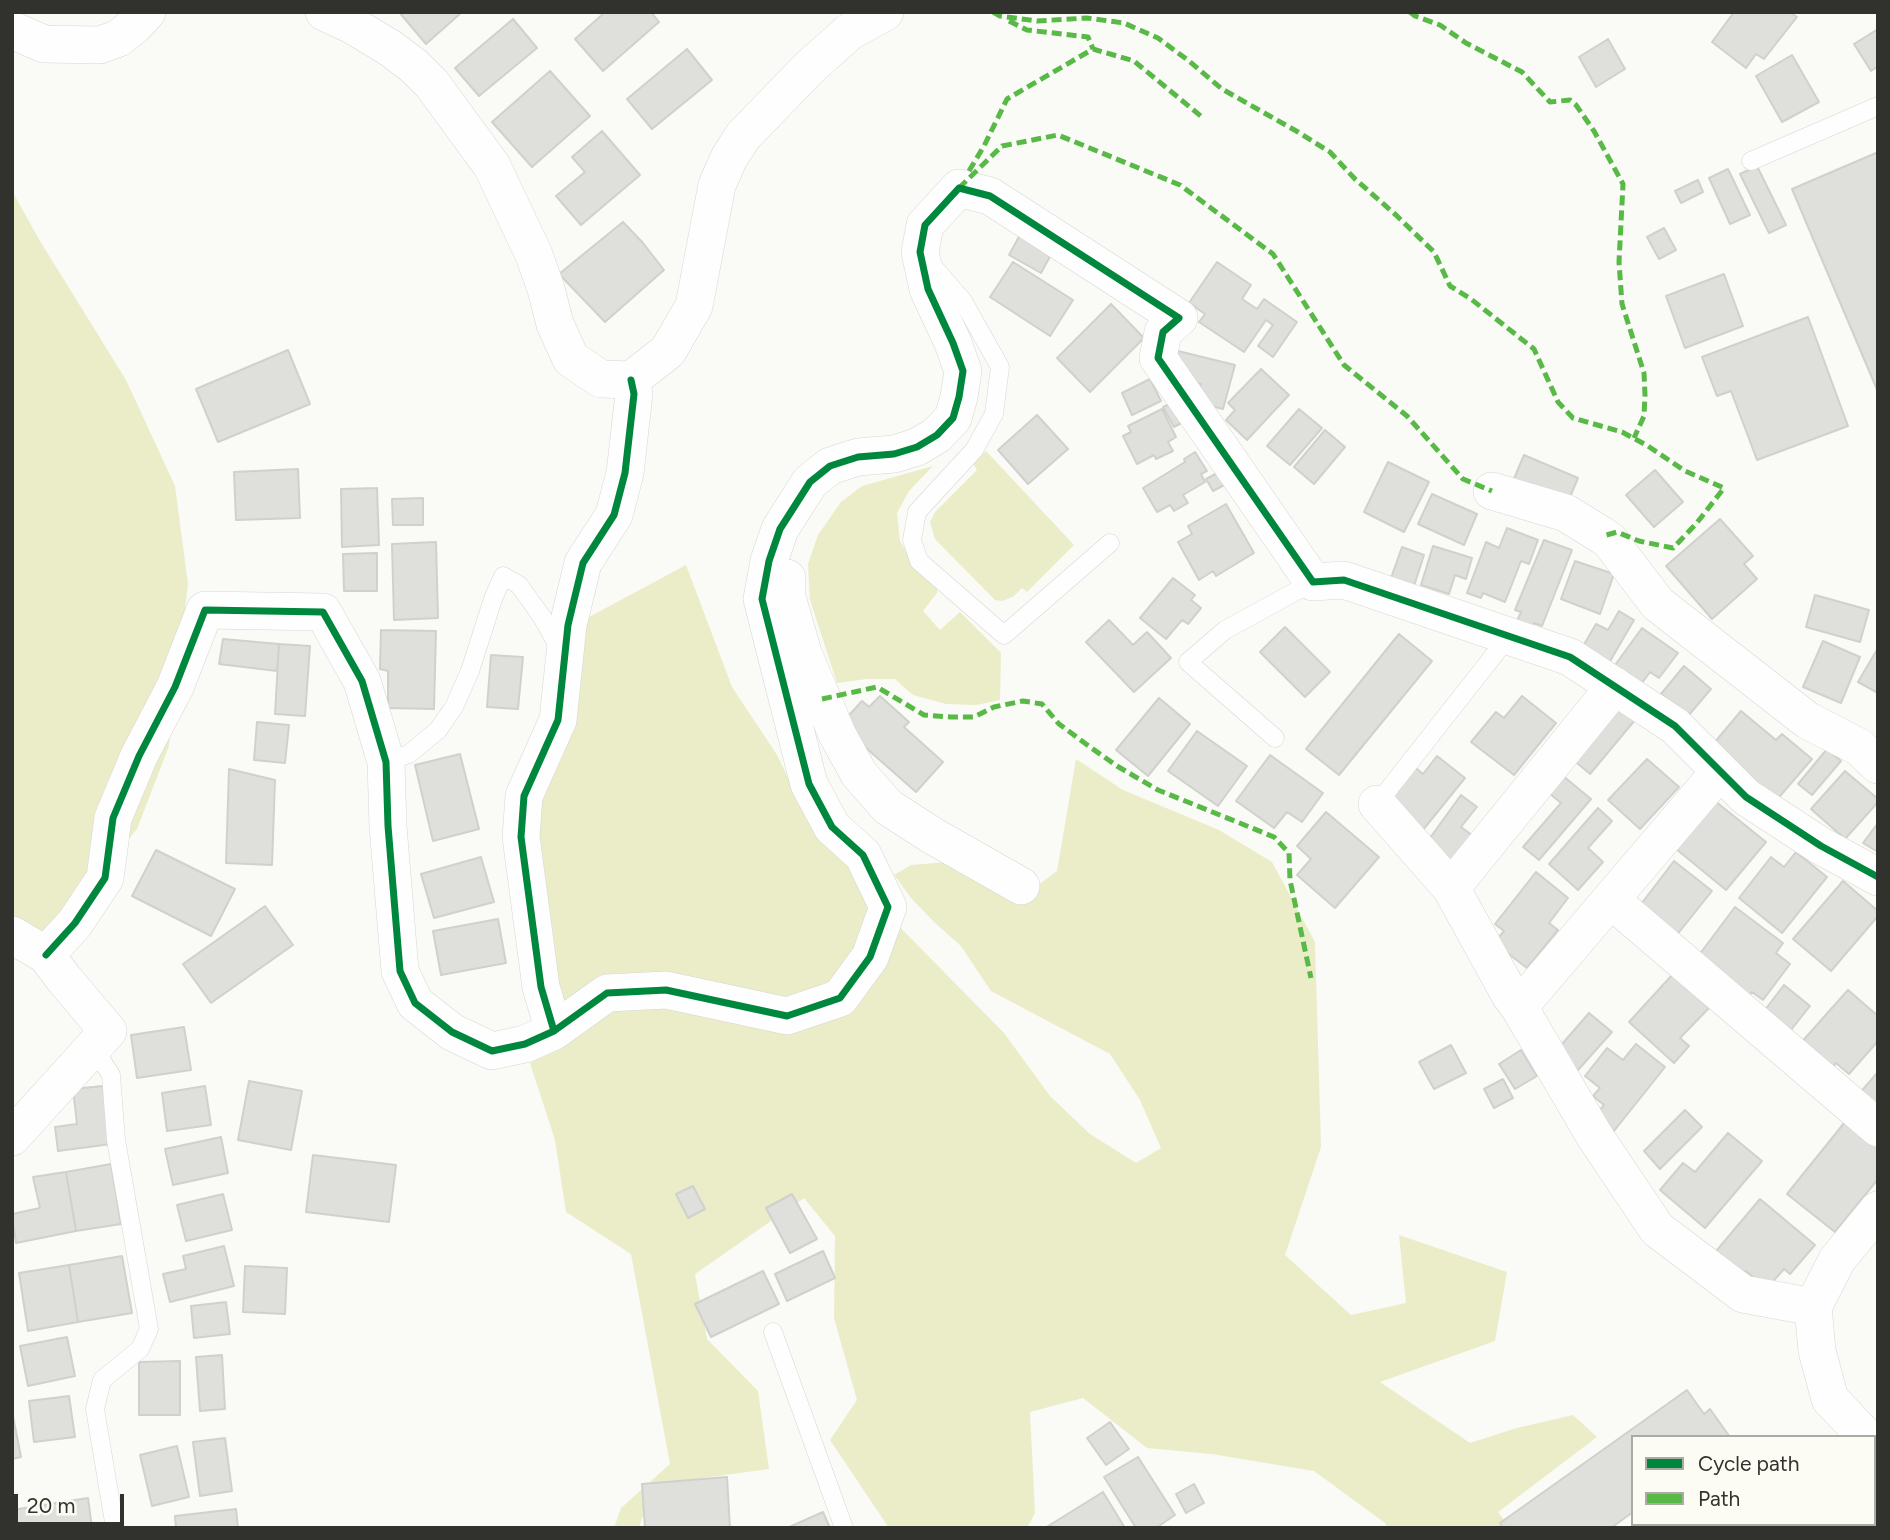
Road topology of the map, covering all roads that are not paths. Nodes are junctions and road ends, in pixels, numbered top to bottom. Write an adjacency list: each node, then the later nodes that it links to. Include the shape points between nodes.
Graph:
1 (147, 12): 4 (street, via 119,38 100,45 44,44)
2 (324, 12): 8 (street, via 390,48 432,84 492,166 534,255 571,359 601,379)
3 (885, 12): 8 (street, via 849,32 743,136 717,185 694,306 668,351)
4 (12, 30)
5 (1878, 106): 6 (lane)
6 (1751, 161)
7 (920, 252): 9 (street, via 928,289 963,371 953,418 917,447 858,457 831,466); 11 (lane, via 963,301 1000,367 994,414 974,450 917,512 912,540 919,561 1004,635); 12 (street, via 925,225 959,188 990,196 1179,318 1163,332 1158,358)
8 (631, 380): 14 (street, via 634,394 625,473 614,515 583,564)
9 (810, 482): 22 (street, via 788,555 787,597 803,653 837,734 859,774 888,807); 28 (street, via 780,530 762,599 809,784 832,827 863,855 888,907 870,957 840,998 787,1016 666,990 607,993)
10 (1492, 491): 18 (street, via 1566,513 1604,536 1658,604 1807,720 1859,747)
11 (1110, 543)
12 (1313, 582): 13 (street, via 1344,580); 16 (lane, via 1225,630 1188,662)
13 (1509, 636): 15 (street, via 1570,657); 20 (lane)
14 (564, 657): 17 (lane, via 519,585 503,576 454,707 438,730 409,754); 28 (street, via 558,720 524,796 521,838 541,987)
15 (1615, 686): 19 (street, via 1675,726); 23 (street)
16 (1275, 738)
17 (386, 762): 26 (street, via 362,681 323,612 205,610 175,687 113,818 105,878 75,923); 28 (street, via 400,971 415,1003 452,1032 492,1051)
18 (1878, 765)
19 (1720, 771): 21 (street, via 1746,797); 24 (street)
20 (1377, 804): 23 (street)
21 (1878, 877)
22 (1021, 886)
23 (1451, 888): 27 (street)
24 (1611, 900): 27 (street); 30 (street)
25 (12, 935): 26 (street)
26 (46, 955): 29 (street, via 108,1031)
27 (1520, 1007): 33 (street, via 1594,1135 1657,1229 1743,1294)
28 (554, 1031)
29 (93, 1046): 31 (street); 36 (lane, via 111,1074 116,1139 149,1329 140,1349 102,1380 95,1409)
30 (1878, 1128)
31 (12, 1137)
32 (1878, 1210): 33 (street, via 1837,1260)
33 (1813, 1307): 35 (street, via 1817,1350 1830,1399)
34 (773, 1332): 37 (lane)
35 (1864, 1435)
36 (115, 1528)
37 (844, 1528)

